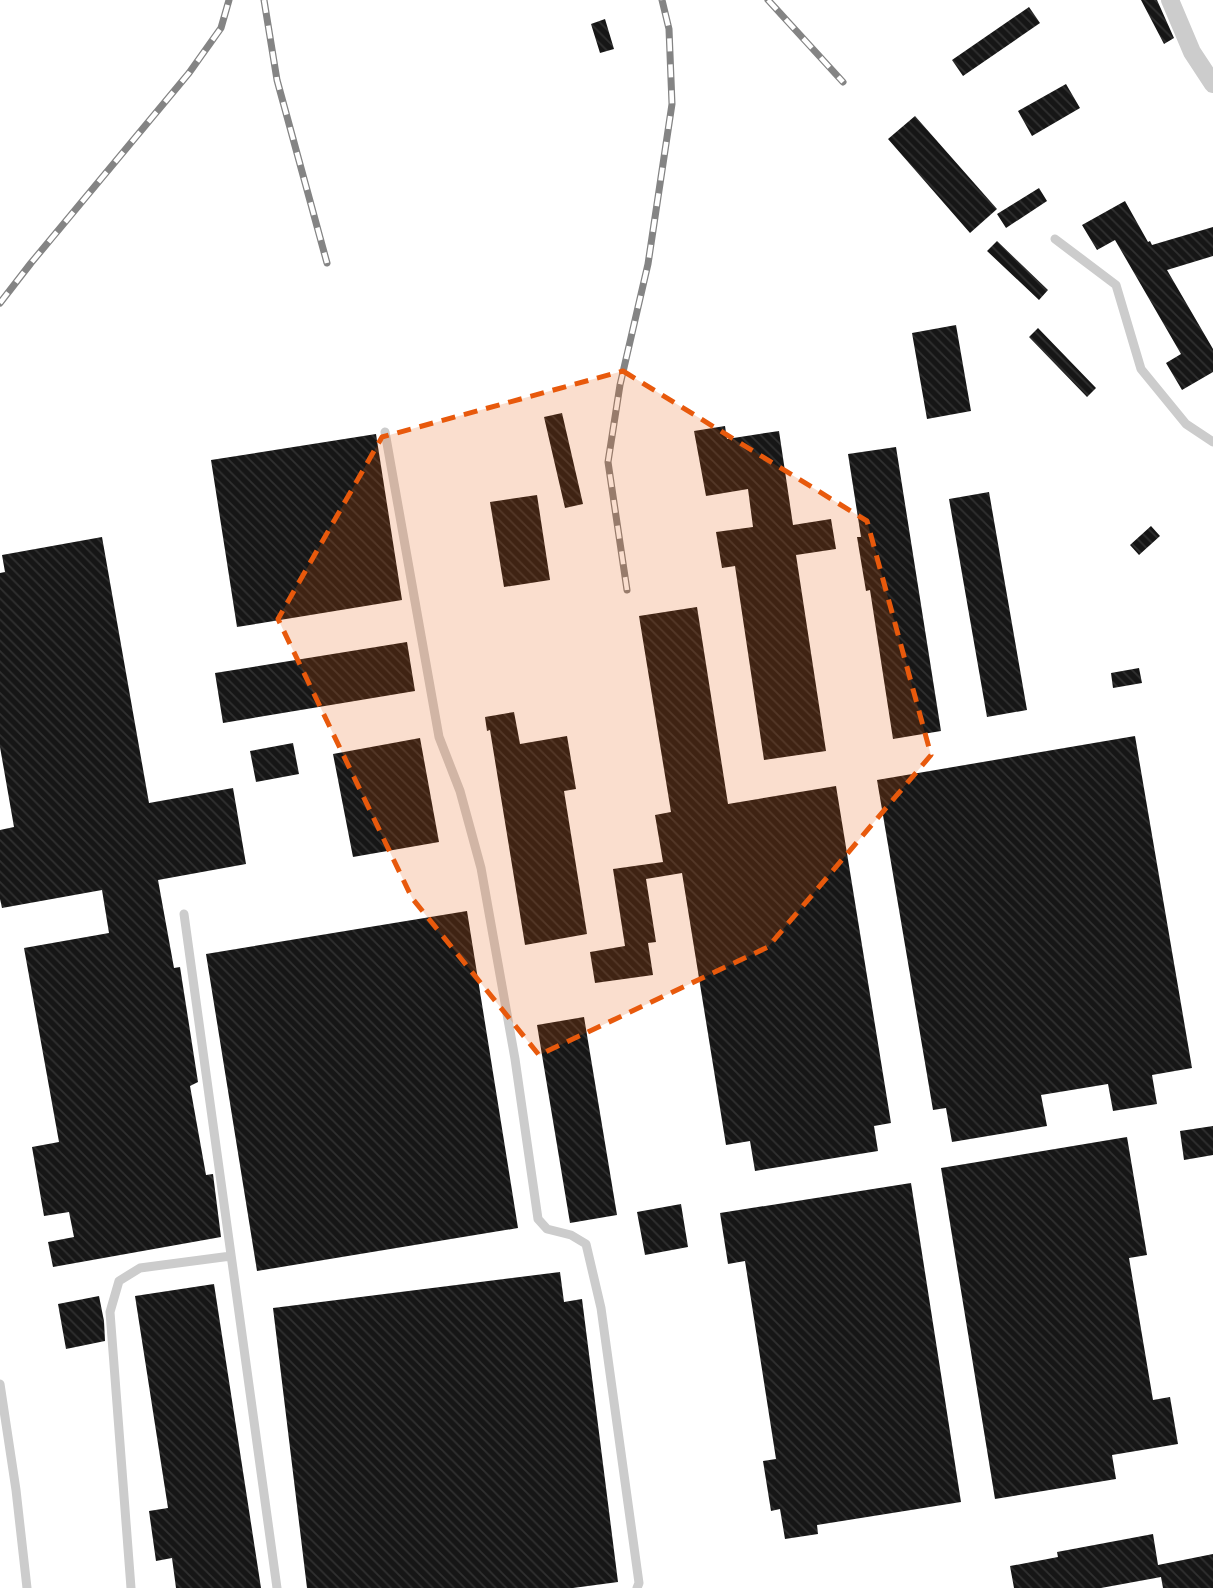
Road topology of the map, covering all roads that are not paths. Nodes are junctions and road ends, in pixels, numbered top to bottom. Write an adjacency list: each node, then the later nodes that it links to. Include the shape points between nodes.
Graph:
1 (1170, 0): 2 (street, via 1192,52)
2 (1213, 85)
3 (1055, 239): 5 (lane, via 1116,285 1141,369 1186,424)
4 (385, 432): 12 (lane, via 439,737 460,791 481,868 538,1219 547,1230 586,1244 601,1308)
5 (1213, 442)
6 (184, 914): 7 (lane)
7 (231, 1256): 10 (lane, via 140,1268 119,1281 110,1312); 11 (lane)
8 (0, 1384): 9 (lane)
9 (27, 1588)
10 (131, 1588)
11 (277, 1588)
12 (638, 1588)

